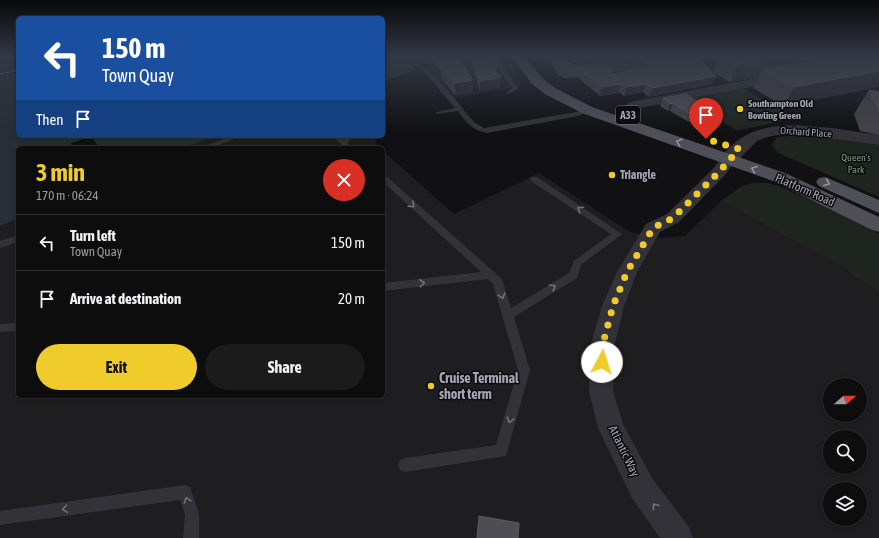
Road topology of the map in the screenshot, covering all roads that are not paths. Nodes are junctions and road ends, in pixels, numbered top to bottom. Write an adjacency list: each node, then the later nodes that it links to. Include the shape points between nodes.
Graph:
1 (435, 81): 7 (lane)
2 (511, 81): 6 (lane, via 516,88)
3 (536, 81): 8 (main road, A33)
4 (553, 81): 10 (main road, A33, via 592,102)
5 (762, 81): 10 (street, via 635,105)
6 (508, 93)
7 (460, 109): 8 (lane, via 480,131 578,114); 9 (lane)
8 (587, 110): 16 (main road, A33, one-way to 8)
9 (438, 113)
10 (623, 113): 16 (main road, A33)
11 (232, 138): 14 (lane)
12 (339, 138): 15 (lane)
13 (879, 140): 16 (street, Orchard Place, via 827,133 774,130 751,138)
14 (210, 146)
15 (348, 146)
16 (734, 154): 19 (main road, Platform Road / A33, one-way to 19, via 797,170); 20 (main road, Platform Road / A33, one-way to 16); 31 (street, Atlantic Way, one-way to 16, via 642,488 611,428 601,391 602,347 613,306 627,272 653,228 673,218)
17 (534, 179): 25 (lane, one-way to 17, via 572,275 577,263 617,234)
18 (385, 180): 23 (lane, one-way to 23)
19 (879, 206)
20 (879, 225)
21 (16, 239): 22 (lane)
22 (0, 245)
23 (489, 275): 24 (lane, one-way to 23); 25 (lane, one-way to 25, via 498,282)
24 (385, 287)
25 (508, 315): 28 (lane, one-way to 28, via 524,370 501,451)
26 (16, 327): 27 (lane)
27 (0, 328)
28 (405, 465)
29 (0, 518): 30 (lane, one-way to 29, via 192,514 185,492)
30 (191, 538)
31 (678, 538)

